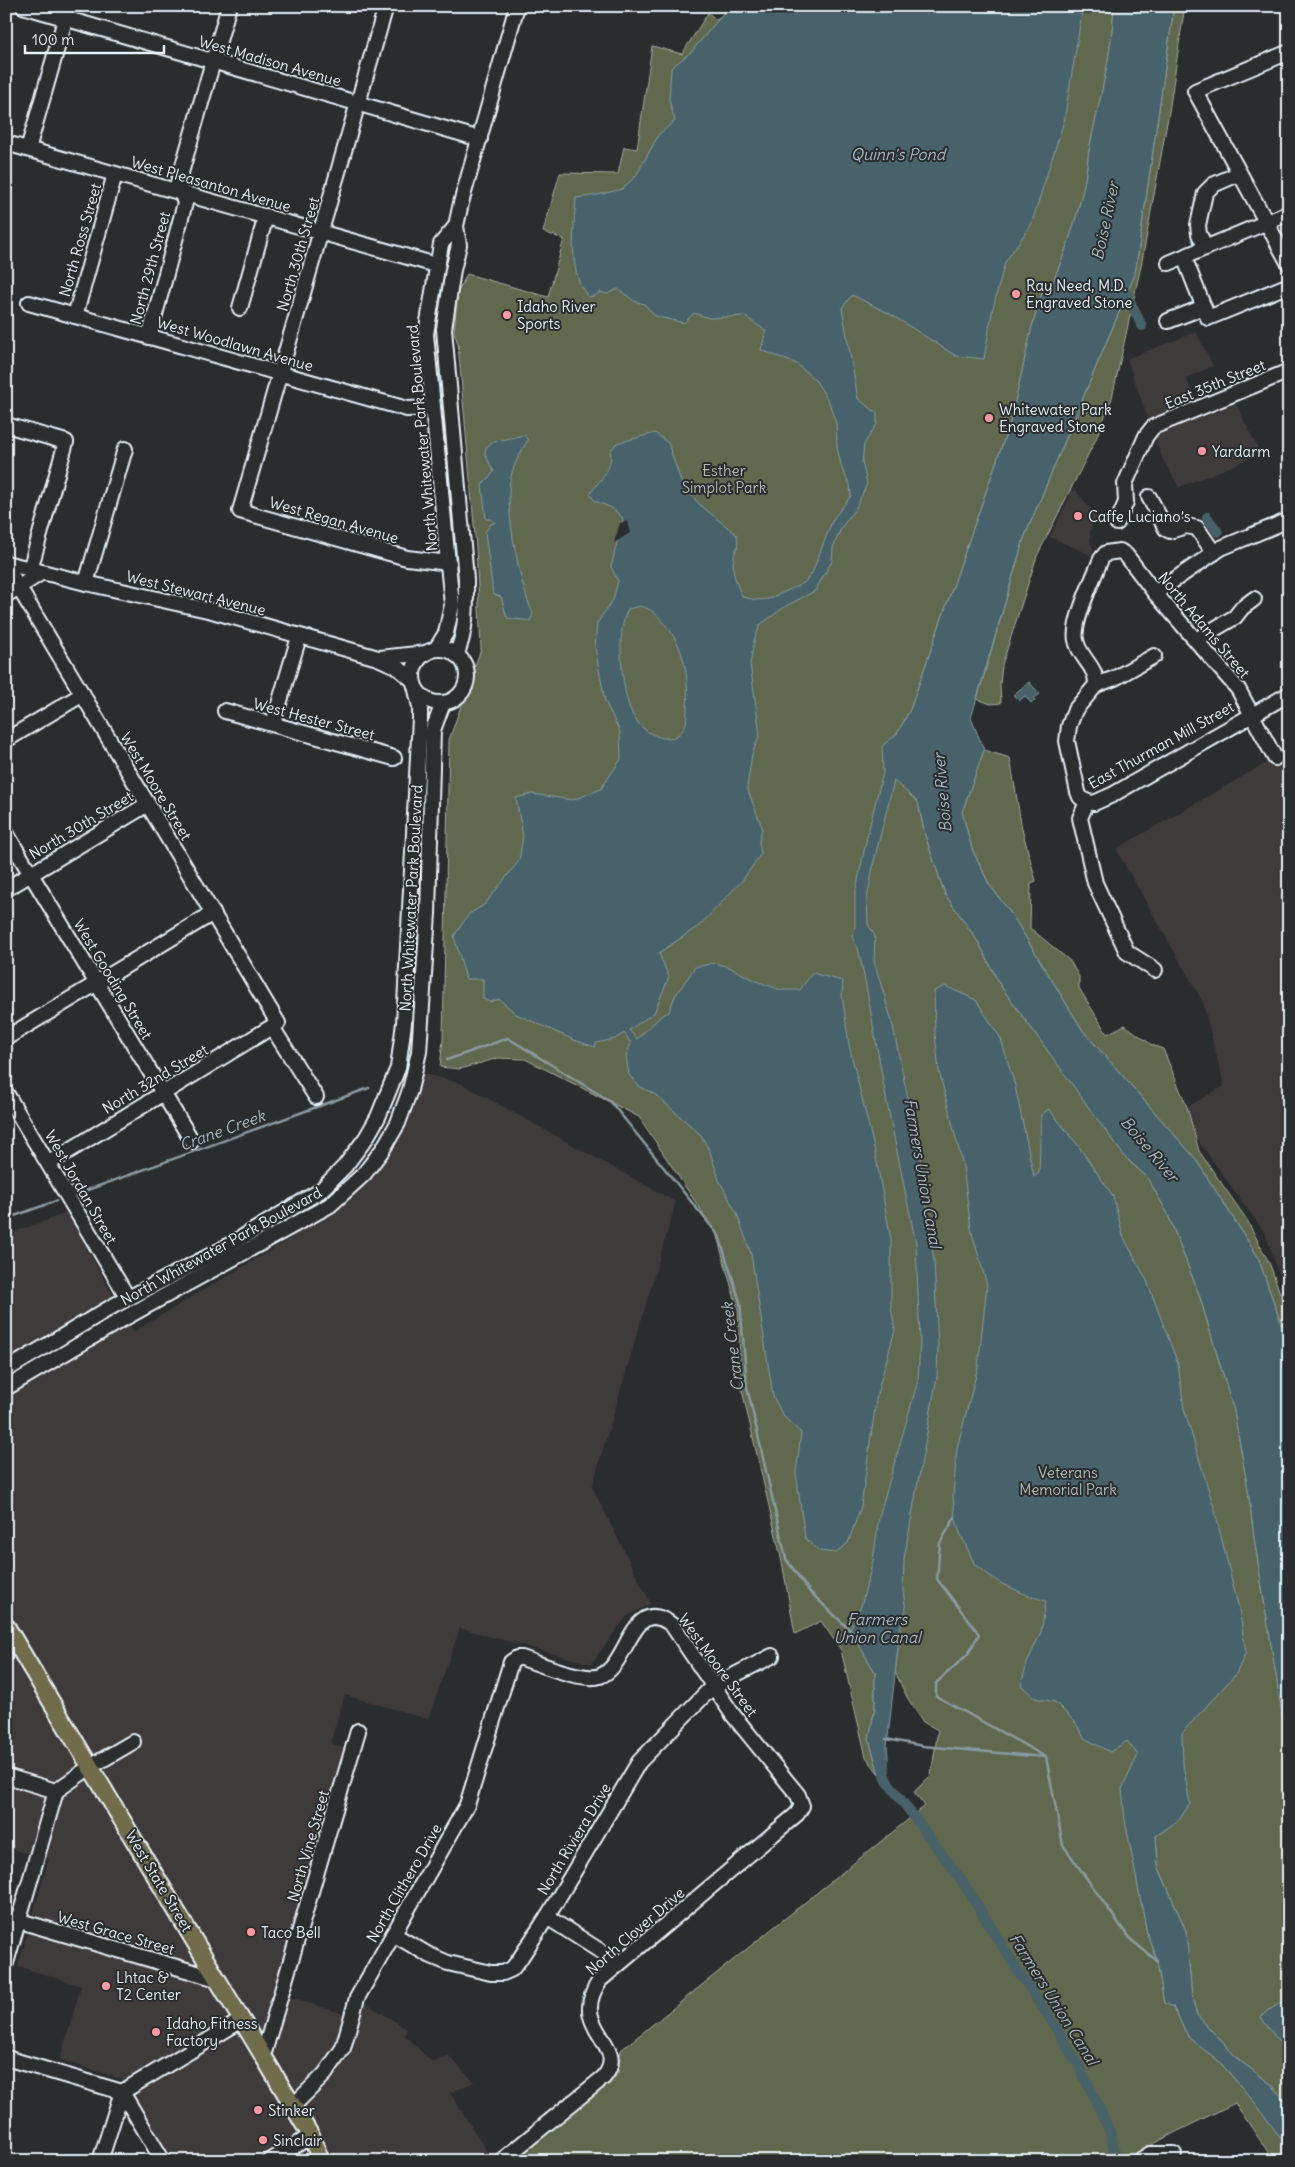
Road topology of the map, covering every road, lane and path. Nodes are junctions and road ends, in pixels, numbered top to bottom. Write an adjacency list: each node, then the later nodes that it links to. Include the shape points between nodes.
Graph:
1 (23, 6): 5 (street, West Madison Avenue)
2 (228, 6): 7 (street, North 29th Street)
3 (386, 6): 8 (street, North 30th Street)
4 (514, 7): 9 (street, North Whitewater Park Boulevard)
5 (67, 12): 7 (street, West Madison Avenue); 11 (street)
6 (1289, 52): 13 (street, via 1195,91)
7 (213, 61): 8 (street, West Madison Avenue); 14 (street, North 29th Street, via 178,182)
8 (358, 103): 9 (street, West Madison Avenue); 19 (street, North 30th Street)
9 (480, 139): 18 (street, North Whitewater Park Boulevard)
10 (6, 143): 11 (street, West Pleasanton Avenue)
11 (28, 149): 12 (street, West Pleasanton Avenue)
12 (116, 174): 14 (street, West Pleasanton Avenue); 29 (street, North Ross Street)
13 (1238, 174): 17 (street); 20 (street, via 1209,188 1203,197 1198,229)
14 (180, 192): 16 (street, West Pleasanton Avenue); 31 (street, North 29th Street, via 184,203)
15 (1289, 214): 17 (street)
16 (266, 216): 19 (street, West Pleasanton Avenue); 27 (street)
17 (1266, 223): 20 (street); 23 (street)
18 (456, 226): 24 (street, North Whitewater Park Boulevard, via 442,244); 53 (street, North Whitewater Park Boulevard, via 459,246 452,270 444,330 466,579 463,640)
19 (321, 232): 24 (street, West Pleasanton Avenue); 33 (street, North 30th Street)
20 (1206, 248): 21 (street)
21 (1184, 257): 22 (street); 28 (street)
22 (1169, 263)
23 (1289, 264)
24 (436, 265): 34 (street, North Whitewater Park Boulevard, via 426,334)
25 (1289, 286): 28 (street)
26 (29, 303): 29 (street, West Woodlawn Avenue)
27 (240, 308)
28 (1206, 312): 30 (street)
29 (75, 316): 31 (street, West Woodlawn Avenue)
30 (1168, 321)
31 (149, 337): 33 (street, West Woodlawn Avenue)
32 (1289, 371): 40 (street, East 35th Street, via 1153,427 1125,484 1126,502)
33 (280, 374): 34 (street, West Woodlawn Avenue, via 407,409); 38 (street, North 30th Street)
34 (433, 408): 42 (street, North Whitewater Park Boulevard)
35 (6, 425): 44 (street, via 66,442)
36 (125, 449): 45 (street)
37 (1149, 497): 41 (street, via 1166,529 1197,528)
38 (240, 511): 42 (street, West Regan Avenue, via 407,558)
39 (1289, 520): 41 (street)
40 (1117, 523)
41 (1214, 553): 47 (street)
42 (449, 563): 52 (street, North Whitewater Park Boulevard, via 452,605 446,633)
43 (6, 564): 44 (street, West Stewart Avenue); 46 (street, West Moore Street)
44 (35, 571): 45 (street, West Stewart Avenue); 46 (street)
45 (86, 584): 50 (street, West Stewart Avenue, via 212,612)
46 (19, 587): 48 (street); 58 (street, West Moore Street)
47 (1155, 593): 51 (street, North Adams Street); 56 (street, North Adams Street, via 1126,555 1106,552 1077,624 1075,639 1081,654 1094,670)
48 (6, 595)
49 (1254, 599): 51 (street, via 1235,617)
50 (299, 637): 55 (street, West Stewart Avenue); 63 (street)
51 (1196, 640): 62 (street, North Adams Street, via 1238,689)
52 (431, 651): 53 (street, via 450,651); 55 (street, West Stewart Avenue); 57 (street, via 415,664)
53 (456, 655): 60 (street, via 465,666 467,682 458,697)
54 (1154, 656): 56 (street, via 1115,678)
55 (378, 658): 57 (street, West Stewart Avenue, via 396,666)
56 (1096, 684): 67 (street, via 1075,710 1067,741 1078,792)
57 (414, 685): 60 (street, via 428,701); 82 (street, North Whitewater Park Boulevard, via 420,712 404,1024 398,1068 378,1117 345,1166 313,1196 221,1250)
58 (83, 694): 64 (street); 68 (street, West Moore Street)
59 (1289, 694): 62 (street, East Thurman Mill Street)
60 (444, 703): 84 (street, North Whitewater Park Boulevard, via 433,730 428,913 419,1052 398,1123 383,1149 364,1174 330,1205 121,1320)
61 (225, 711): 63 (street, West Hester Street)
62 (1251, 715): 66 (street, North Adams Street); 67 (street, East Thurman Mill Street, via 1112,795 1094,803)
63 (273, 724): 65 (street, West Hester Street)
64 (6, 740)
65 (394, 758)
66 (1275, 758)
67 (1086, 802): 73 (street, via 1081,822 1095,882 1127,952)
68 (148, 804): 70 (street, North 30th Street); 72 (street, West Moore Street)
69 (6, 833): 70 (street, West Gooding Street)
70 (31, 874): 71 (street, North 30th Street); 74 (street, West Gooding Street)
71 (6, 889)
72 (213, 914): 74 (street); 75 (street, West Moore Street)
73 (1155, 970)
74 (97, 984): 76 (street); 78 (street, West Gooding Street)
75 (275, 1025): 78 (street, North 32nd Street); 79 (street, West Moore Street)
76 (6, 1038)
77 (6, 1093): 81 (street, West Jordan Street)
78 (162, 1093): 80 (street, West Gooding Street); 81 (street, North 32nd Street)
79 (316, 1097)
80 (192, 1141)
81 (49, 1163): 82 (street, West Jordan Street)
82 (128, 1298): 83 (street, North Whitewater Park Boulevard)
83 (8, 1367)
84 (6, 1388)
85 (6, 1626): 91 (main road, West State Street)
86 (772, 1656): 88 (street, North Riviera Drive)
87 (513, 1660): 88 (street, West Moore Street, via 522,1658 587,1678 601,1676 613,1667 638,1625 655,1616 672,1625); 97 (street, North Clithero Drive, via 467,1805)
88 (713, 1686): 94 (street, West Moore Street, via 798,1795); 95 (street, North Riviera Drive, via 639,1762)
89 (358, 1731): 102 (street, North Vine Street)
90 (134, 1742): 91 (street)
91 (90, 1767): 93 (street); 100 (main road, West State Street)
92 (6, 1776): 93 (street)
93 (56, 1791): 96 (street)
94 (802, 1806): 99 (street, North Clover Drive, via 797,1814)
95 (546, 1917): 97 (street, North Riviera Drive, via 520,1960 503,1973 448,1963); 99 (street)
96 (12, 1919): 98 (street); 100 (street, West Grace Street)
97 (394, 1934): 105 (street, North Clithero Drive, via 357,1998 343,2048 325,2074)
98 (6, 1963)
99 (619, 1963): 113 (street, North Clover Drive, via 593,1989 590,2002 590,2017 595,2030 611,2052 610,2070)
100 (217, 1979): 101 (main road, West State Street)
101 (242, 2020): 102 (main road, West State Street); 104 (street)
102 (263, 2056): 105 (main road, West State Street)
103 (6, 2058): 104 (street)
104 (122, 2092): 108 (street); 109 (street)
105 (293, 2106): 106 (main road, West State Street)
106 (311, 2136): 110 (street); 111 (main road, West State Street); 112 (main road, West State Street)
107 (1174, 2154): 114 (street, via 1150,2154)
108 (100, 2161)
109 (163, 2161)
110 (270, 2161)
111 (321, 2161)
112 (335, 2161)
113 (502, 2161)
114 (1139, 2161)

